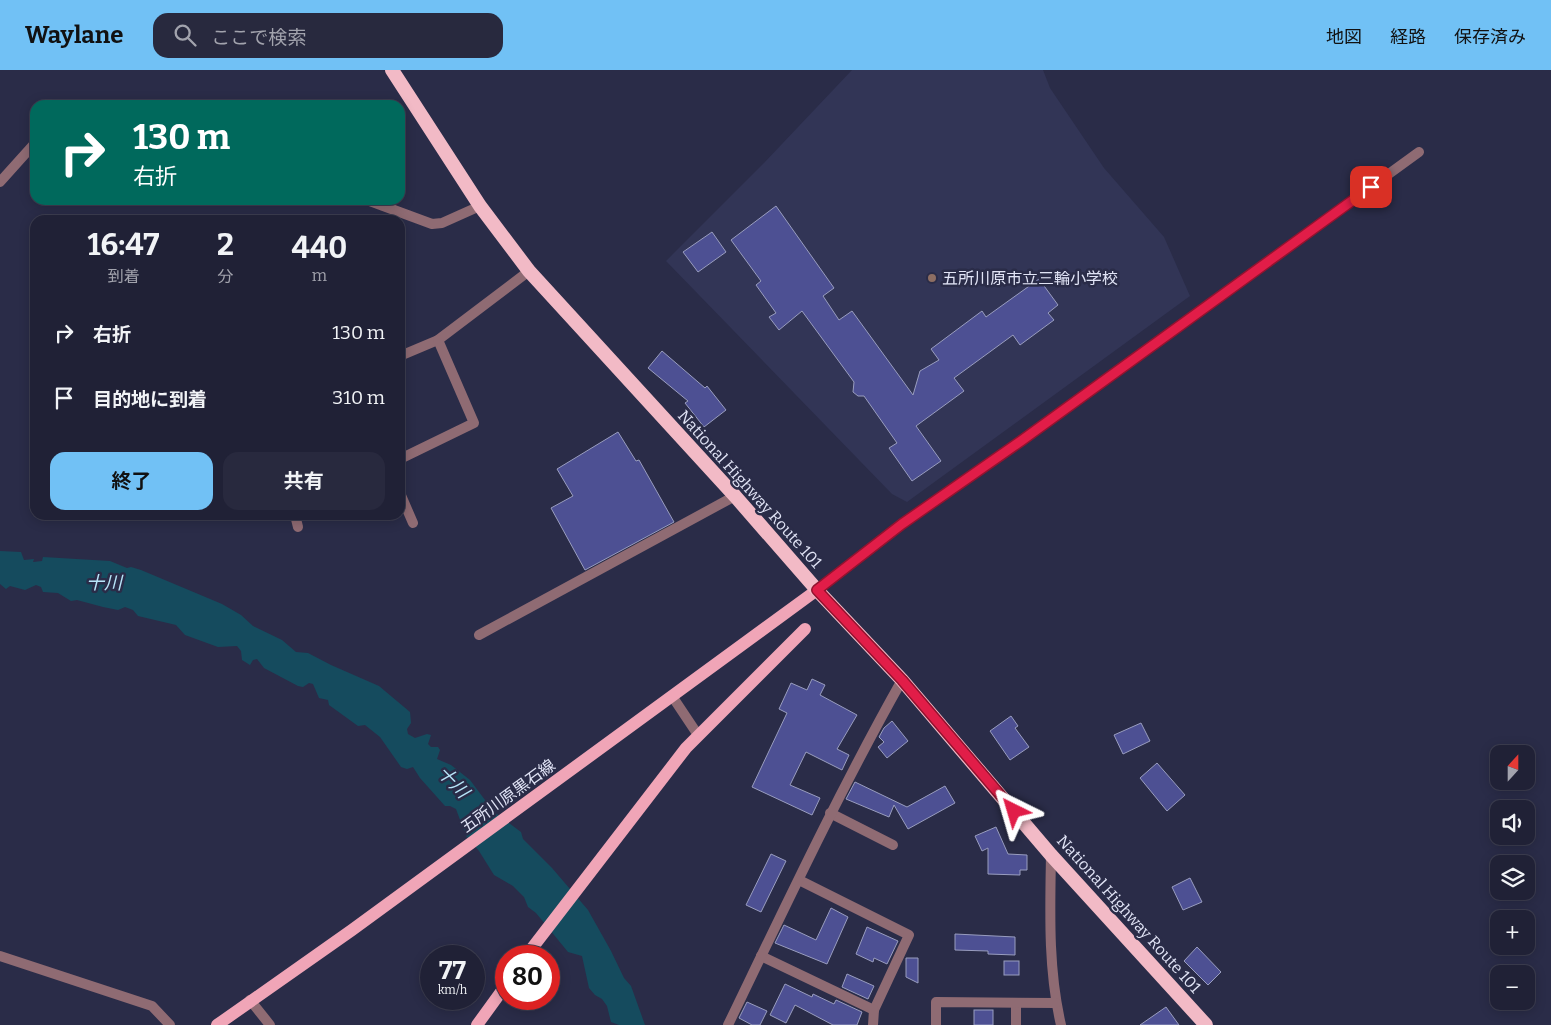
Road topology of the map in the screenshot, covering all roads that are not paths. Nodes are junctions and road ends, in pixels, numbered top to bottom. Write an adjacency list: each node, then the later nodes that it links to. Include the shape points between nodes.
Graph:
1 (392, 70): 6 (highway, National Highway Route 101)
2 (30, 149): 4 (street)
3 (1419, 152): 16 (street, via 902,524)
4 (0, 182)
5 (381, 205): 6 (street, via 432,224 442,223)
6 (480, 206): 7 (highway, National Highway Route 101)
7 (529, 271): 8 (street); 11 (highway, National Highway Route 101)
8 (438, 340): 9 (street); 10 (street, via 474,423)
9 (405, 354)
10 (405, 456)
11 (735, 496): 16 (highway, National Highway Route 101); 18 (street)
12 (405, 505): 14 (street)
13 (296, 520): 15 (street)
14 (413, 523)
15 (298, 527)
16 (817, 590): 19 (highway, National Highway Route 101); 20 (main road, 五所川原黒石線)
17 (805, 628): 21 (main road)
18 (479, 635)
19 (902, 680): 22 (street); 24 (highway, National Highway Route 101)
20 (672, 696): 21 (street); 29 (main road, 五所川原黒石線, via 367,919)
21 (698, 736): 26 (main road)
22 (830, 813): 23 (street); 25 (street)
23 (893, 844)
24 (1051, 855): 32 (street, via 1051,954); 43 (highway, National Highway Route 101)
25 (799, 880): 28 (street); 33 (street, via 909,935)
26 (534, 945)
27 (0, 956): 34 (street, via 152,1006)
28 (761, 956): 33 (street); 38 (street)
29 (250, 1000): 35 (main road, 五所川原黒石線); 36 (street)
30 (495, 1000): 37 (main road)
31 (1016, 1003): 32 (street); 40 (street, via 936,1002); 41 (street)
32 (1056, 1003): 42 (street)
33 (874, 1010): 39 (street)
34 (170, 1025)
35 (217, 1025)
36 (270, 1025)
37 (477, 1025)
38 (728, 1025)
39 (873, 1025)
40 (936, 1025)
41 (1016, 1025)
42 (1061, 1025)
43 (1206, 1025)

